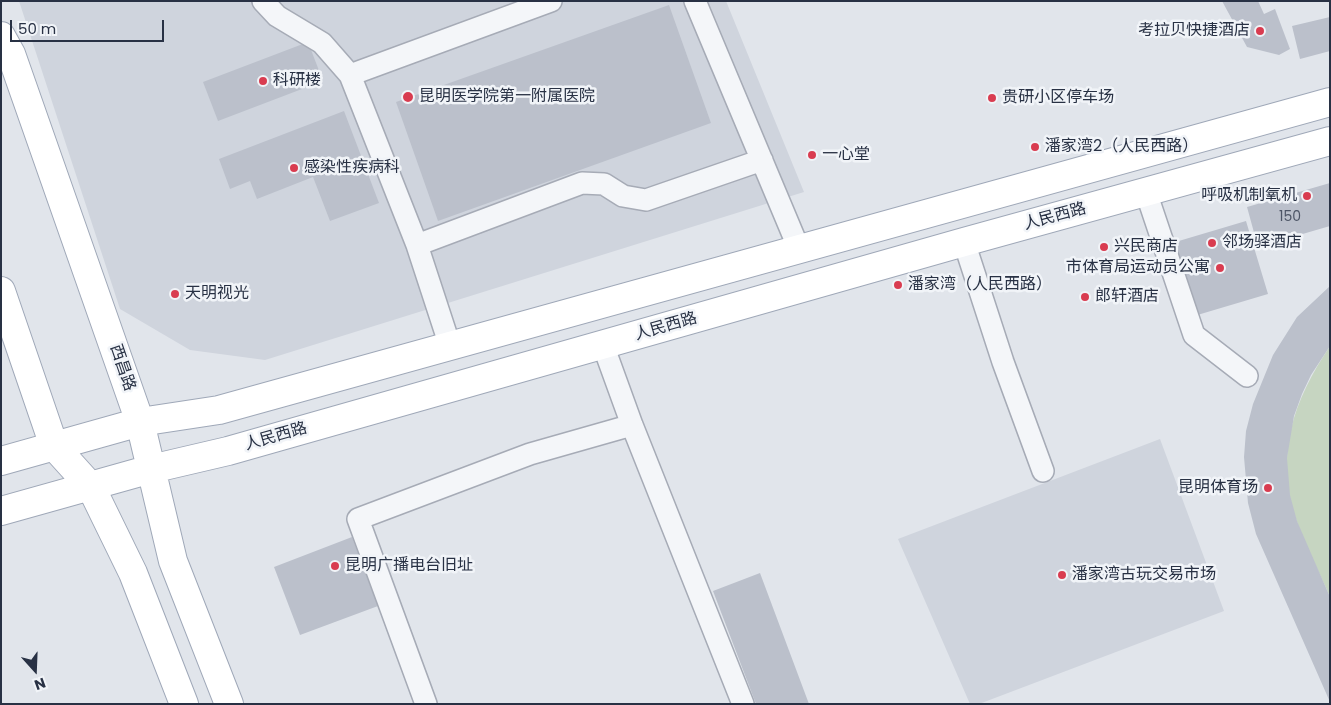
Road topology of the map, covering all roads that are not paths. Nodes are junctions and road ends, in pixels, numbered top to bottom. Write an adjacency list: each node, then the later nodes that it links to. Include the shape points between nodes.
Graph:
1 (263, 1): 6 (street, via 277,16 322,43)
2 (551, 1): 6 (street)
3 (695, 1): 9 (street)
4 (1, 26): 5 (street)
5 (6, 45): 18 (main road, 西昌路)
6 (350, 75): 12 (street)
7 (1330, 102): 13 (main road)
8 (1330, 141): 10 (main road, 人民西路)
9 (762, 160): 12 (street, via 646,200 623,196 604,184 582,184); 13 (street)
10 (1146, 192): 11 (main road, 人民西路); 17 (street, via 1194,335)
11 (964, 242): 15 (main road, 人民西路); 23 (street)
12 (417, 245): 16 (street)
13 (799, 249): 16 (main road)
14 (1, 291): 20 (main road)
15 (603, 344): 19 (street); 22 (main road, 人民西路, via 228,451)
16 (450, 346): 18 (main road, via 219,410)
17 (1247, 376)
18 (140, 422): 20 (main road); 22 (main road, 西昌路)
19 (632, 425): 28 (street, via 530,454 358,519); 29 (street)
20 (54, 446): 21 (main road); 24 (main road)
21 (1, 462)
22 (151, 469): 24 (main road, 人民西路); 27 (main road, 西昌路, via 173,561)
23 (1043, 471)
24 (91, 487): 25 (main road, 人民西路); 26 (main road, via 133,573)
25 (1, 511)
26 (184, 704)
27 (229, 704)
28 (426, 704)
29 (743, 704)

